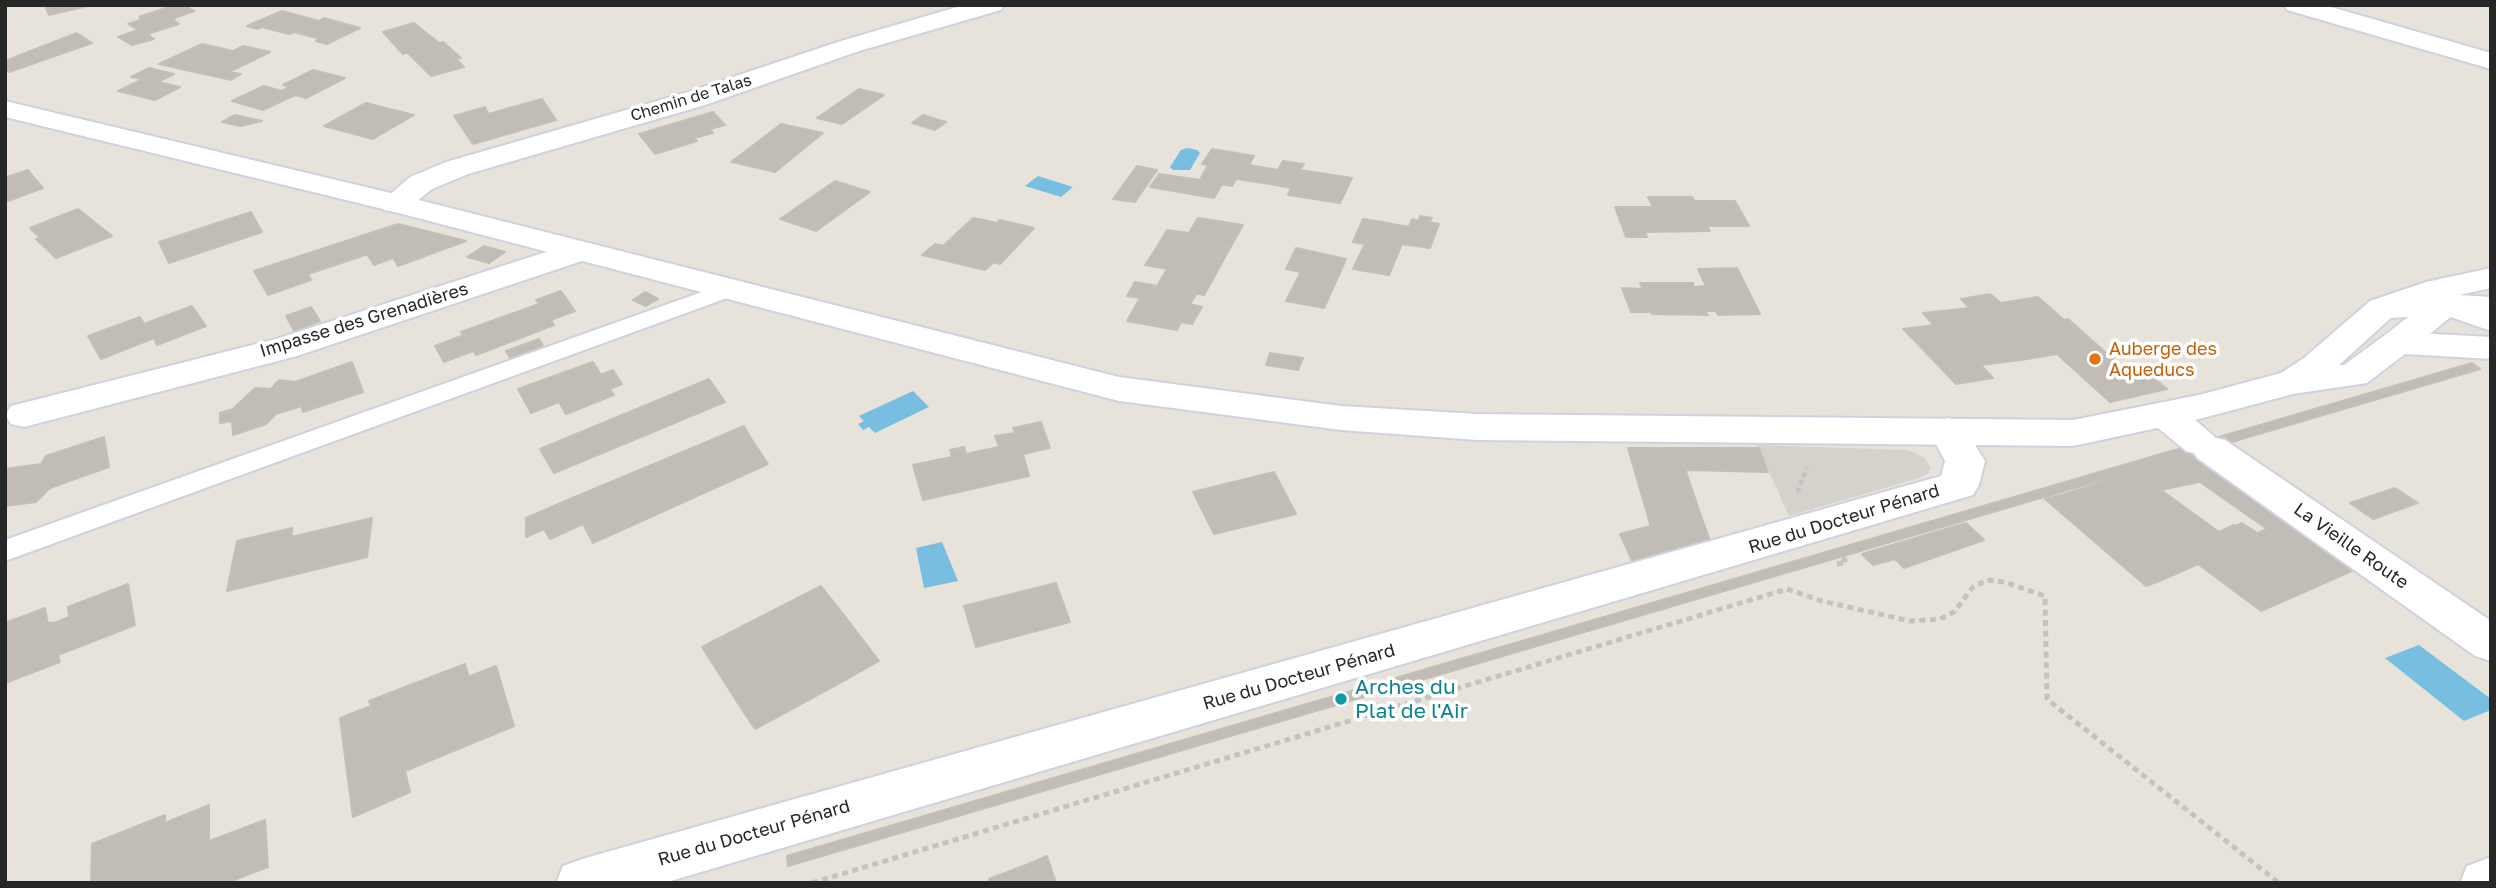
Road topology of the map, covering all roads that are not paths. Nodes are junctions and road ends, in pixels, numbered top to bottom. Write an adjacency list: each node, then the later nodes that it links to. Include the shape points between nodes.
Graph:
1 (992, 5): 5 (street, Chemin de Talas, via 457,168 421,183)
2 (2296, 5): 3 (street)
3 (2491, 61)
4 (5, 109): 5 (street)
5 (395, 203): 6 (street)
6 (580, 251): 8 (street); 17 (street, Impasse des Grenadières, via 284,348)
7 (2491, 278): 12 (street)
8 (730, 289): 18 (street, via 1119,389 1341,418 1477,428); 19 (lane)
9 (2491, 291): 10 (street, via 2457,296)
10 (2445, 304): 11 (street); 12 (street); 13 (street); 14 (street)
11 (2491, 307)
12 (2382, 308): 15 (street)
13 (2488, 338): 14 (street)
14 (2397, 343): 15 (street, via 2354,375)
15 (2292, 383): 16 (street)
16 (2165, 414): 18 (street, via 2073,433); 20 (street, La Vieille Route)
17 (24, 415)
18 (1948, 431): 21 (street, Rue du Docteur Pénard, via 1965,461 1959,485)
19 (5, 551)
20 (2491, 644)
21 (601, 880)

